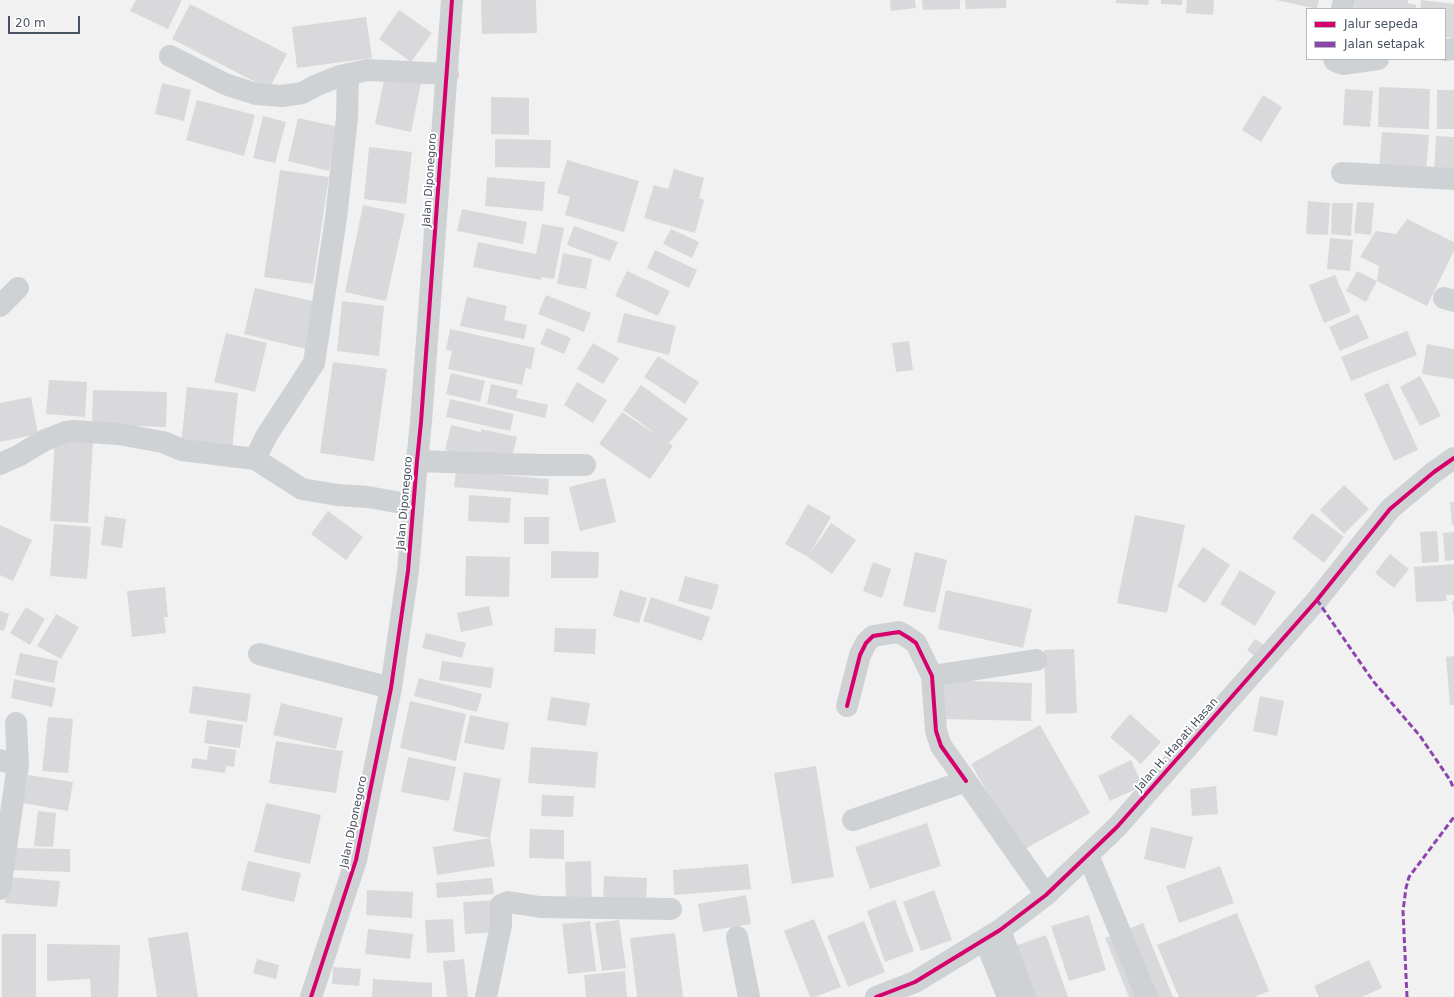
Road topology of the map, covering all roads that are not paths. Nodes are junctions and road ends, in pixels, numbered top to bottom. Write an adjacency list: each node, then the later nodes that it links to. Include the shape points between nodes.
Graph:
1 (452, 0): 6 (street, Jalan Diponegoro)
2 (170, 56): 5 (street, via 225,84 256,94 282,96 302,93)
3 (1334, 60): 4 (street, via 1343,64)
4 (1371, 60)
5 (348, 74): 6 (street, via 368,70); 11 (street, via 347,118 336,218 314,363)
6 (448, 74): 13 (street, Jalan Diponegoro)
7 (1342, 173): 8 (street)
8 (1454, 179)
9 (18, 288): 10 (street)
10 (0, 306)
11 (255, 458): 14 (street, via 182,450 163,442 118,434 72,431 45,440); 16 (street, via 302,490)
12 (1454, 458): 26 (street, Jalan H. Hapati Hasan, via 1390,509 1317,600 1117,827)
13 (417, 461): 15 (street); 16 (street, Jalan Diponegoro)
14 (0, 464)
15 (585, 465)
16 (413, 505): 20 (street, Jalan Diponegoro, via 408,571)
17 (259, 654): 20 (street)
18 (1036, 660): 19 (street)
19 (932, 676): 21 (street, via 916,643 910,638 900,632 873,636 860,655); 24 (street, via 936,731 941,746)
20 (391, 688): 32 (street, Jalan Diponegoro, via 356,860)
21 (847, 706)
22 (16, 723): 23 (street)
23 (9, 762): 27 (street)
24 (966, 781): 25 (street); 28 (street)
25 (853, 820)
26 (1088, 855): 28 (street, Jalan H. Hapati Hasan); 38 (street)
27 (0, 889)
28 (1046, 895): 30 (street, Jalan H. Hapati Hasan)
29 (671, 909): 33 (street, via 540,907 508,902 501,905 501,925)
30 (992, 935): 35 (street, Jalan H. Hapati Hasan, via 915,982); 36 (street); 37 (street)
31 (737, 937): 34 (street)
32 (311, 997)
33 (486, 997)
34 (749, 997)
35 (876, 997)
36 (1008, 997)
37 (1025, 997)
38 (1147, 997)

